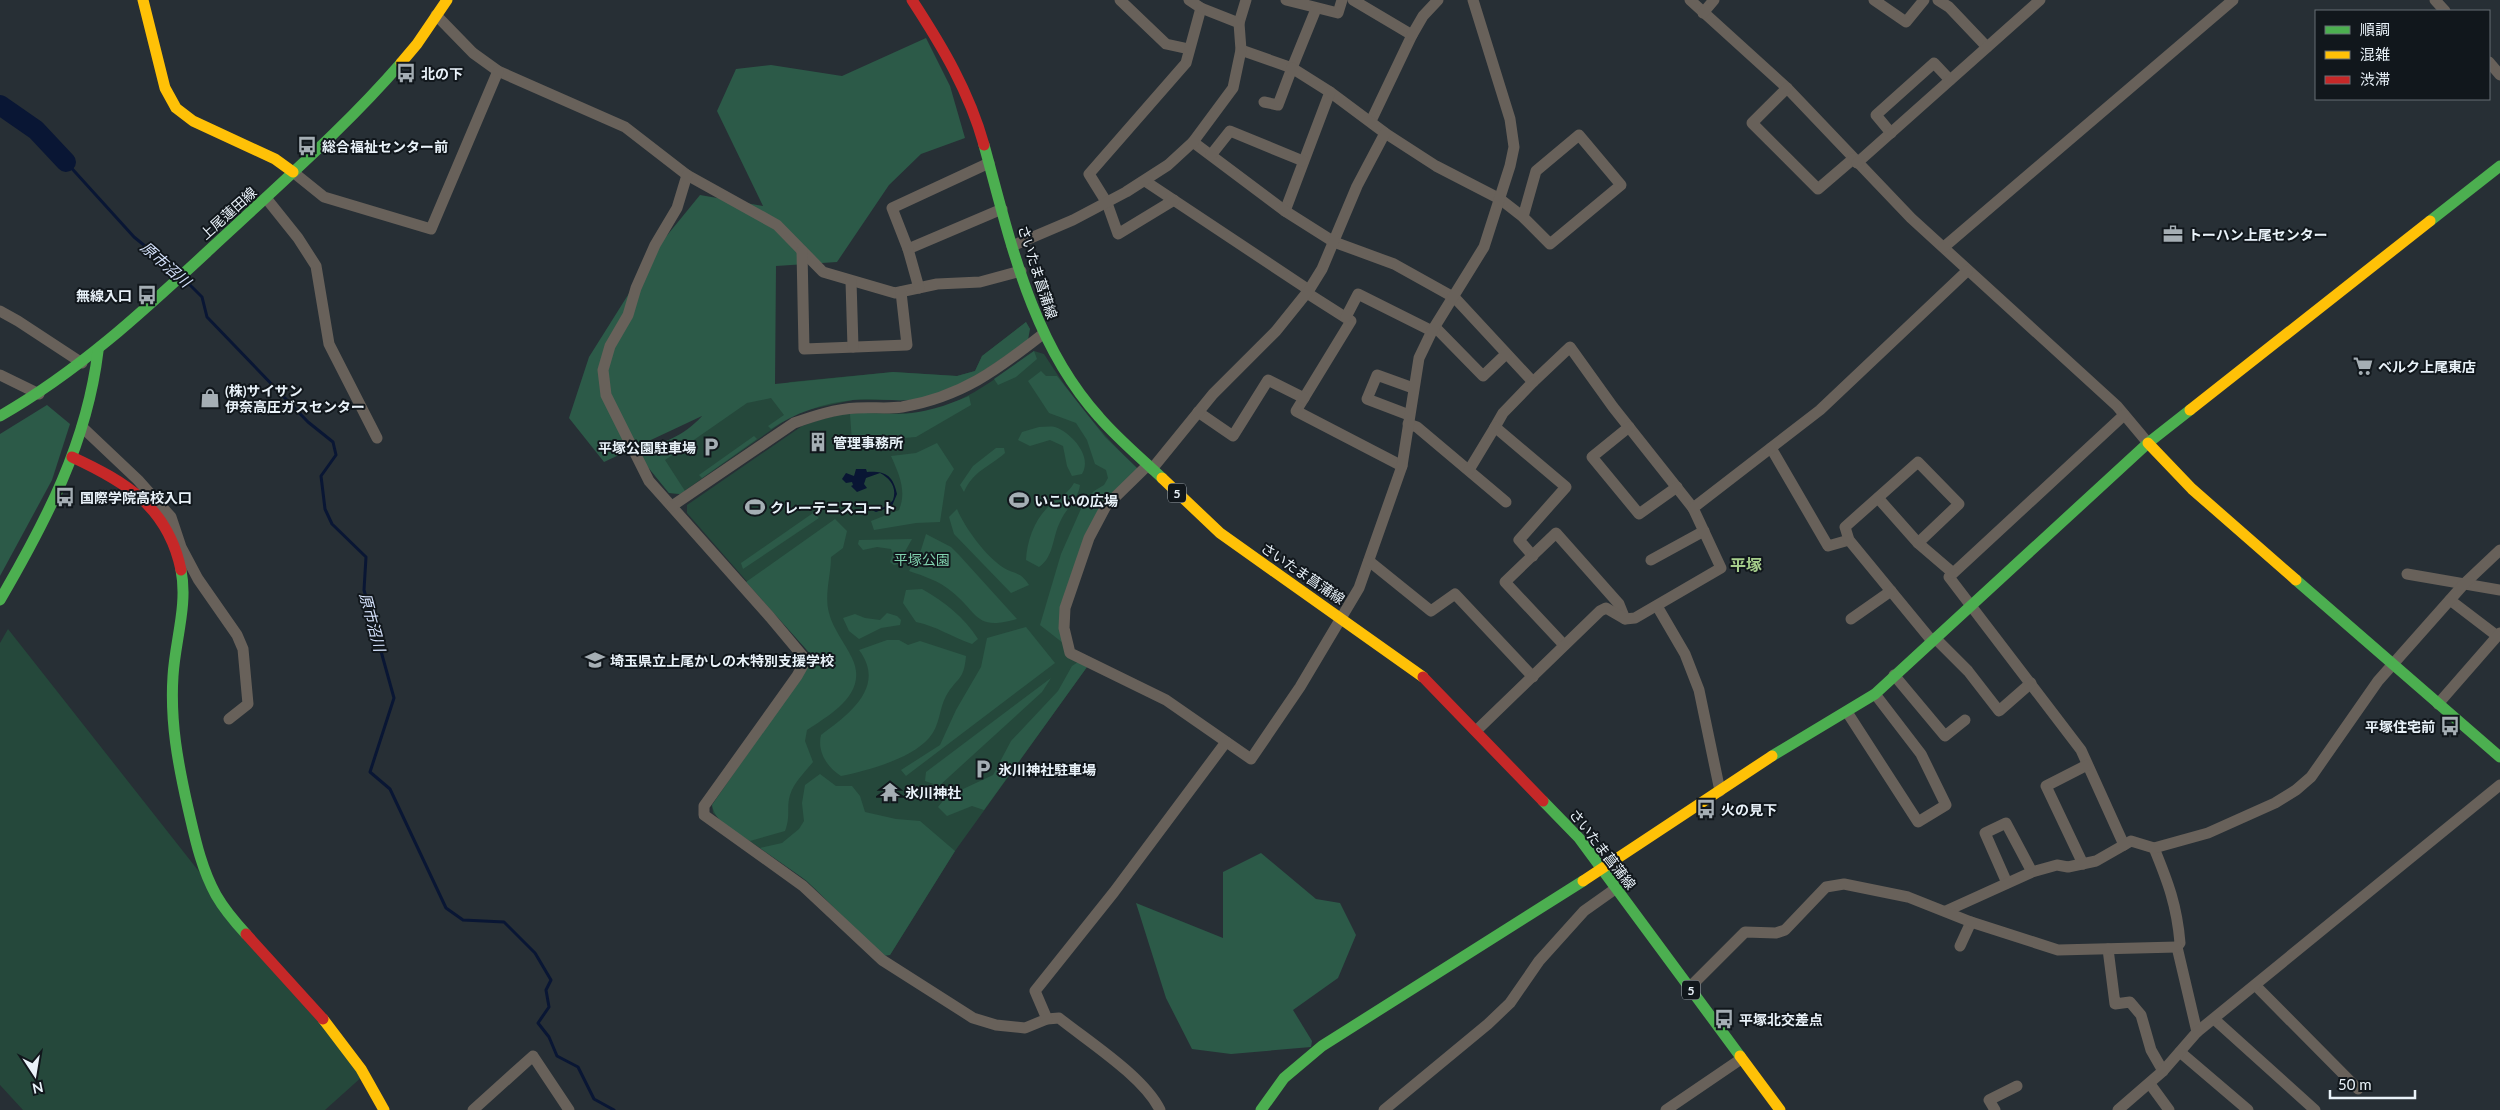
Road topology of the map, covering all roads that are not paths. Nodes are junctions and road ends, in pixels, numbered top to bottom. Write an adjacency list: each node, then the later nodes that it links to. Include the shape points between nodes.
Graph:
1 (143, 0): 45 (street, via 165,88 176,108 193,121 275,159)
2 (446, 0): 24 (street, 上尾蓮田線)
3 (912, 0): 43 (street, さいたま菖蒲線 / 5, via 964,86)
4 (1120, 0): 28 (street, via 1166,44)
5 (1188, 0): 20 (street)
6 (1246, 0): 25 (street)
7 (1286, 0): 21 (street)
8 (1342, 0): 21 (street, via 1338,13)
9 (1353, 0): 26 (street)
10 (1438, 0): 26 (street)
11 (1474, 0): 49 (street, via 1510,119 1514,147)
12 (1690, 0): 23 (street)
13 (1714, 0): 23 (street)
14 (1874, 0): 15 (street, via 1906,22)
15 (1924, 0)
16 (1938, 0): 27 (street, via 1949,7)
17 (2040, 0): 27 (street)
18 (2233, 0): 57 (street)
19 (2435, 0): 22 (street)
20 (1201, 8): 25 (street); 28 (street)
21 (1316, 9): 30 (street)
22 (2444, 10)
23 (1703, 13): 33 (street)
24 (436, 16): 31 (street, via 473,53); 45 (street, 上尾蓮田線, via 398,66)
25 (1240, 23): 29 (street)
26 (1412, 35): 36 (street)
27 (1987, 47): 32 (street)
28 (1190, 49): 51 (street, via 1186,63 1089,174)
29 (1241, 50): 30 (street); 39 (street, via 1233,88)
30 (1292, 68): 34 (street); 35 (street, via 1278,106)
31 (498, 71): 45 (street, via 431,229 324,197); 46 (street, via 625,128)
32 (1950, 80): 38 (street); 38 (street, via 1934,63 1876,115)
33 (1787, 88): 42 (street); 42 (street, via 1752,123 1818,189)
34 (1330, 92): 36 (street); 41 (street)
35 (1264, 102)
36 (1371, 121): 37 (street)
37 (1385, 133): 49 (street, via 1436,166); 55 (street, via 1357,186)
38 (1892, 133): 42 (street)
39 (1193, 142): 40 (street); 47 (street)
40 (1211, 155): 41 (street, via 1230,131); 53 (street)
41 (1303, 161): 53 (street)
42 (1855, 161): 57 (street)
43 (989, 163): 52 (street, さいたま菖蒲線 / 5); 58 (street, via 892,208)
44 (2500, 166): 88 (street)
45 (293, 172): 48 (street, 上尾蓮田線)
46 (686, 174): 59 (street, via 777,225); 97 (street, via 677,208 655,245 628,315 610,346 603,370 606,395 634,454 650,481)
47 (1145, 181): 50 (street); 51 (street)
48 (266, 198): 72 (street, 上尾蓮田線); 87 (street, via 316,266 329,344)
49 (1500, 199): 54 (street); 66 (street, via 1484,247)
50 (1174, 200): 51 (street, via 1118,234); 65 (street)
51 (1107, 203): 56 (street)
52 (1002, 209): 56 (street, さいたま菖蒲線 / 5); 58 (street)
53 (1284, 211): 55 (street)
54 (1523, 217): 54 (street, via 1536,171 1579,135 1620,185 1550,244)
55 (1334, 242): 65 (street); 66 (street, via 1394,264)
56 (1012, 246): 60 (street, さいたま菖蒲線 / 5)
57 (1944, 247): 61 (street)
58 (908, 249): 63 (street)
59 (802, 251): 62 (street, via 823,272); 71 (street, via 804,349)
60 (1021, 271): 63 (street, via 980,282); 70 (street, さいたま菖蒲線 / 5)
61 (1967, 271): 81 (street); 89 (street, via 1820,410)
62 (851, 281): 64 (street); 71 (street)
63 (919, 288): 64 (street)
64 (901, 292): 71 (street, via 907,345)
65 (1308, 292): 68 (street); 80 (street, via 1276,332)
66 (1455, 298): 69 (street); 73 (street)
67 (0, 311): 74 (street)
68 (1346, 317): 69 (street, via 1358,294); 79 (street, via 1351,320)
69 (1434, 329): 73 (street, via 1483,376); 77 (street, via 1418,358)
70 (1043, 334): 92 (street, さいたま菖蒲線 / 5, via 1068,376 1099,417); 97 (street, via 967,388 938,400 900,408 855,408 794,423)
71 (853, 347)
72 (98, 350): 74 (street, 上尾蓮田線); 84 (street, via 97,370)
73 (1506, 354): 76 (street)
74 (82, 363): 78 (street, 上尾蓮田線)
75 (0, 375): 78 (street)
76 (1533, 382): 85 (street, via 1570,347); 86 (street, via 1504,413)
77 (1413, 388): 83 (street); 83 (street, via 1377,376 1367,399)
78 (39, 394): 82 (street, 上尾蓮田線)
79 (1304, 398): 80 (street, via 1268,380 1233,436); 91 (street, via 1296,411)
80 (1198, 412): 92 (street)
81 (2124, 415): 88 (street); 106 (street)
82 (0, 416)
83 (1408, 419): 91 (street); 93 (street)
84 (82, 426): 90 (street); 128 (street, via 138,480 170,517 198,579 237,635 243,649 248,704)
85 (1629, 427): 94 (street); 94 (street, via 1592,457 1639,514)
86 (1495, 428): 93 (street); 103 (street, via 1566,487 1519,540)
87 (377, 438)
88 (2148, 444): 113 (street); 121 (street, via 2192,489)
89 (1771, 448): 98 (street); 100 (street, via 1828,546)
90 (72, 457): 111 (street, via 54,501); 159 (street, via 142,498 170,537 178,558 184,588 170,695 172,734 212,888 233,919 340,1039 374,1089)
91 (1402, 466): 105 (street)
92 (1150, 467): 115 (street, さいたま菖蒲線 / 5, via 1220,533); 131 (street, via 1106,506 1089,538 1065,608 1064,628 1070,653 1166,700)
93 (1469, 470): 96 (street)
94 (1677, 487): 98 (street)
95 (1878, 498): 100 (street, via 1845,527); 101 (street); 101 (street, via 1918,462 1959,504)
96 (1506, 502)
97 (672, 506): 150 (street, via 806,660 704,806 704,815 803,886 882,960 972,1018 1025,1028)
98 (1693, 508): 99 (street)
99 (1704, 531): 104 (street); 114 (street, via 1721,568)
100 (1849, 540): 110 (street)
101 (1918, 542): 106 (street)
102 (2500, 550): 108 (street)
103 (1533, 556): 116 (street, via 1556,533 1619,604); 120 (street, via 1505,582)
104 (1651, 560)
105 (1370, 561): 115 (street); 123 (street, via 1431,611 1455,594)
106 (1953, 573): 113 (street, via 1949,576)
107 (2407, 574): 108 (street)
108 (2464, 584): 109 (street); 112 (street)
109 (2500, 590)
110 (1891, 591): 117 (street); 119 (street)
111 (0, 600)
112 (2450, 600): 118 (street); 121 (street)
113 (1970, 605): 119 (street); 124 (street)
114 (1657, 606): 116 (street, via 1635,618); 135 (street, via 1685,654 1700,690)
115 (1341, 618): 130 (street, さいたま菖蒲線 / 5, via 1431,683); 131 (street, via 1251,758)
116 (1625, 619): 120 (street, via 1606,608 1600,610)
117 (1851, 620)
118 (2498, 634): 126 (street)
119 (1934, 639): 122 (street); 124 (street, via 1968,671 1999,711)
120 (1564, 645): 123 (street)
121 (2393, 665): 126 (street); 137 (street, via 2378,681 2311,776 2296,790 2208,833)
122 (1894, 676): 125 (street); 129 (street, via 1945,736)
123 (1533, 677): 130 (street)
124 (2030, 684): 133 (street, via 2081,750)
125 (1874, 694): 127 (street); 127 (street, via 1921,754 1946,805 1918,822)
126 (2438, 704): 132 (street)
127 (1847, 712): 135 (street)
128 (229, 719)
129 (1964, 720)
130 (1477, 730): 139 (street, さいたま菖蒲線 / 5, via 1563,821)
131 (1226, 742): 150 (street, via 1035,991)
132 (2500, 757)
133 (2087, 765): 136 (street); 138 (street, via 2046,786)
134 (2500, 785): 148 (street)
135 (1720, 791): 139 (street)
136 (2124, 845): 137 (street, via 2131,841); 138 (street, via 2096,861)
137 (2154, 848): 146 (street, via 2172,891 2179,925 2180,942)
138 (2083, 864): 140 (street, via 2057,865)
139 (1602, 869): 142 (street, さいたま菖蒲線 / 5); 163 (street, via 1299,1061)
140 (2032, 872): 141 (street); 141 (street, via 2006,823 1985,833)
141 (2007, 883): 143 (street)
142 (1615, 889): 149 (street, さいたま菖蒲線 / 5); 164 (street, via 1584,911 1539,961 1510,1003)
143 (1946, 911): 144 (street); 149 (street, via 1908,897 1844,884 1826,887 1785,930 1776,933 1745,932)
144 (1971, 922): 145 (street); 147 (street, via 2058,950)
145 (1960, 946)
146 (2177, 947): 147 (street); 152 (street)
147 (2108, 949): 155 (street, via 2115,1004 2130,1002 2140,1015 2151,1050)
148 (2256, 986): 151 (street); 158 (street)
149 (1689, 988): 154 (street, さいたま菖蒲線 / 5)
150 (1047, 1018): 162 (street, via 1059,1018 1130,1074 1154,1098)
151 (2214, 1019): 152 (street); 171 (street)
152 (2197, 1032): 153 (street)
153 (2180, 1052): 155 (street); 170 (street)
154 (1741, 1059): 165 (street); 166 (street, さいたま菖蒲線 / 5)
155 (2163, 1071): 156 (street)
156 (2150, 1084): 168 (street); 169 (street)
157 (2016, 1086): 167 (street, via 1989,1100)
158 (2358, 1089)
159 (384, 1110)
160 (473, 1110): 161 (street, via 533,1056)
161 (569, 1110)
162 (1160, 1110)
163 (1261, 1110)
164 (1384, 1110)
165 (1666, 1110)
166 (1780, 1110)
167 (1995, 1110)
168 (2118, 1110)
169 (2169, 1110)
170 (2248, 1110)
171 (2315, 1110)

